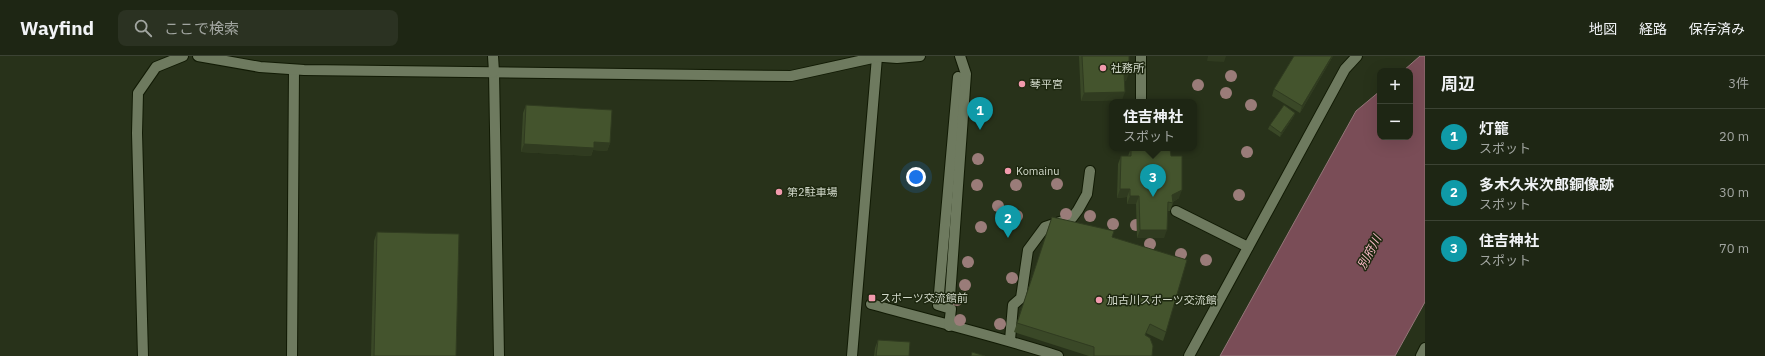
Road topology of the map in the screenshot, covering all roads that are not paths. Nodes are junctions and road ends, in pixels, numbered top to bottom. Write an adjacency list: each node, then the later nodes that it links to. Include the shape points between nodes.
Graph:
1 (183, 56): 21 (street, via 156,67 138,93)
2 (198, 56): 9 (street, via 260,68)
3 (493, 56): 10 (street)
4 (874, 56): 5 (street); 10 (street, via 791,76); 24 (street)
5 (920, 56)
6 (960, 56): 16 (street, via 966,74)
7 (1141, 56): 12 (street)
8 (1357, 56): 15 (street, via 1345,69)
9 (294, 70): 10 (street); 22 (street)
10 (494, 72): 23 (street)
11 (958, 77): 18 (street, via 938,305 951,309)
12 (1141, 99)
13 (1090, 171): 19 (street, via 1087,194 1072,218 1045,226 1028,250 1021,298 1013,305)
14 (1176, 211): 15 (street)
15 (1248, 247): 26 (street)
16 (950, 297)
17 (871, 304): 18 (street)
18 (949, 326): 19 (street)
19 (1010, 340): 25 (street)
20 (1425, 348): 27 (street)
21 (143, 356)
22 (292, 356)
23 (499, 356)
24 (852, 356)
25 (1058, 356)
26 (1189, 356)
27 (1421, 356)

